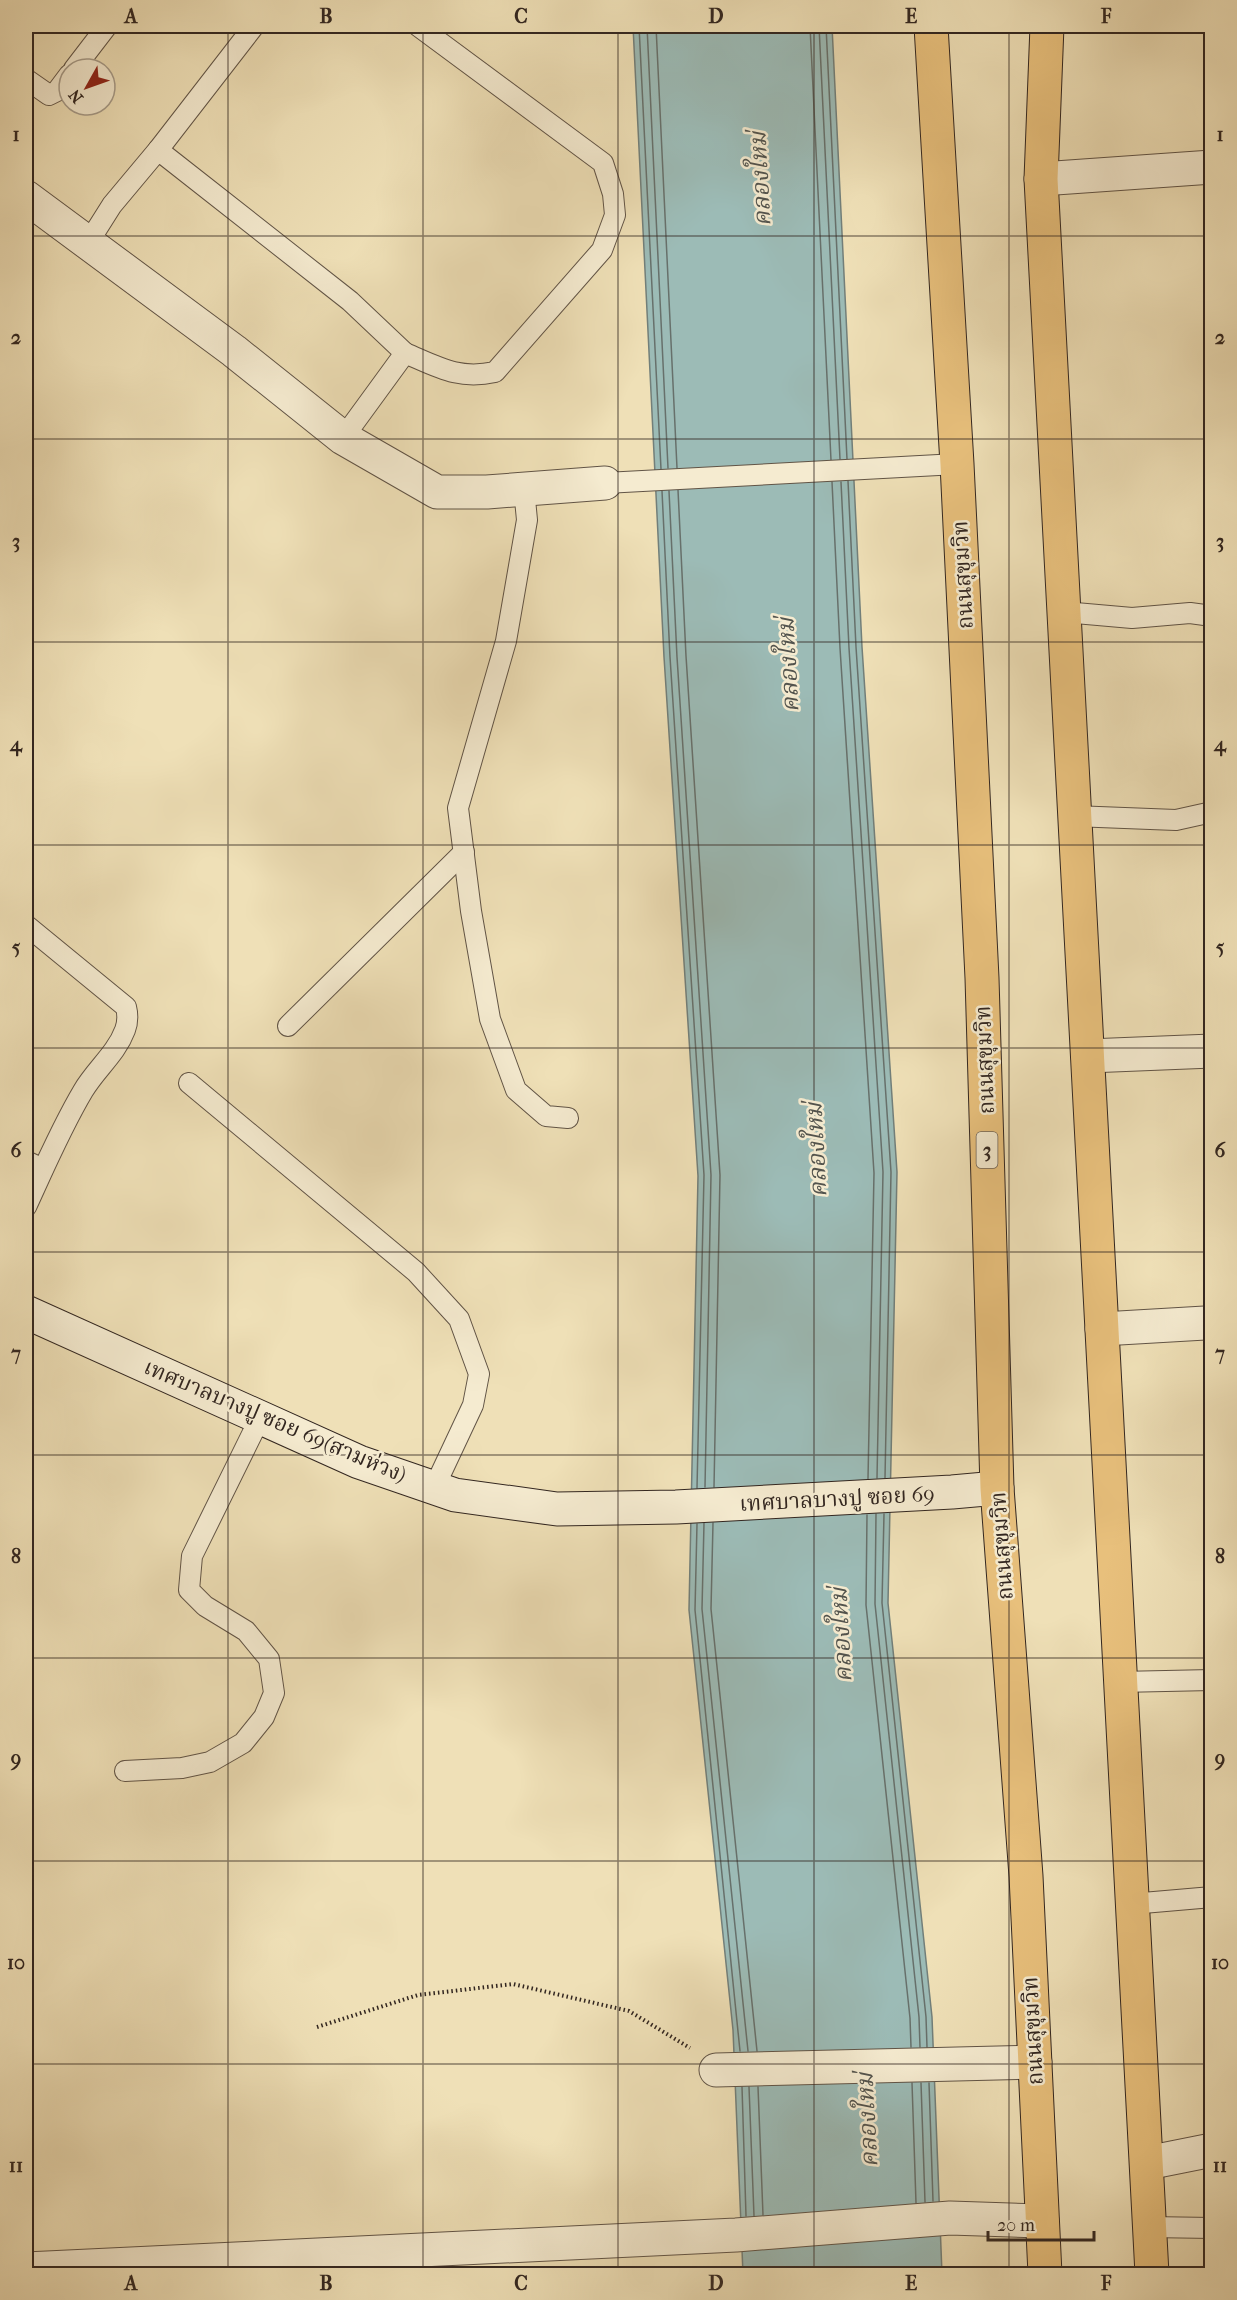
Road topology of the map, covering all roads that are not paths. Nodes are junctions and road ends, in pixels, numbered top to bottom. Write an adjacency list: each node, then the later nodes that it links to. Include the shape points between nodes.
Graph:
1 (107, 26): 6 (lane)
2 (254, 26): 9 (lane)
3 (418, 26): 14 (lane, via 603,163 615,215 602,250 495,372 476,376 450,373)
4 (931, 26): 16 (highway, ถนนสุขุมวิท / 3)
5 (1047, 26): 11 (highway)
6 (83, 57)
7 (26, 79): 8 (lane, via 49,95)
8 (57, 91)
9 (158, 150): 13 (lane, via 112,205); 14 (lane, via 350,302)
10 (1212, 167): 11 (street)
11 (1041, 179): 19 (highway)
12 (26, 197): 13 (street)
13 (88, 243): 15 (street)
14 (405, 352): 15 (lane)
15 (343, 438): 18 (street, via 437,492)
16 (957, 464): 17 (lane); 37 (highway, ถนนสุขุมวิท / 3, via 982,978)
17 (605, 483): 18 (street)
18 (524, 489): 23 (lane, via 527,520 506,641 458,808)
19 (1064, 612): 20 (lane, via 1131,618 1190,613); 22 (highway)
20 (1212, 616)
21 (1212, 812): 22 (lane, via 1176,820)
22 (1073, 816): 27 (highway)
23 (464, 852): 25 (lane); 29 (lane, via 490,1019 516,1090 546,1116)
24 (26, 925): 30 (lane, via 126,1007 128,1016 114,1052)
25 (288, 1026)
26 (1212, 1051): 27 (street)
27 (1088, 1056): 34 (highway)
28 (189, 1083): 36 (lane, via 416,1272 459,1319 479,1374 473,1405)
29 (568, 1118)
30 (34, 1165): 31 (lane)
31 (26, 1207)
32 (26, 1312): 35 (street, เทศบาลบางปู ซอย 69(สามห่วง))
33 (1205, 1323): 34 (street)
34 (1102, 1329): 40 (highway)
35 (260, 1418): 36 (street, เทศบาลบางปู ซอย 69(สามห่วง), via 358,1462); 41 (lane, via 192,1556 189,1590 205,1606 246,1631 269,1659 274,1693 264,1716 243,1743 210,1762 182,1768)
36 (434, 1488): 38 (street, เทศบาลบางปู ซอย 69(สามห่วง), via 455,1495 557,1509)
37 (997, 1488): 38 (street, เทศบาลบางปู ซอย 69); 44 (highway, ถนนสุขุมวิท / 3, via 1026,1876)
38 (676, 1507)
39 (1212, 1680): 40 (lane)
40 (1119, 1682): 43 (highway)
41 (125, 1771)
42 (1212, 1897): 43 (lane)
43 (1131, 1904): 47 (highway)
44 (1035, 2062): 45 (street); 48 (highway, ถนนสุขุมวิท / 3)
45 (721, 2070)
46 (1212, 2150): 47 (street)
47 (1146, 2163): 49 (highway)
48 (1042, 2221): 51 (street, via 950,2218 736,2235); 52 (highway, ถนนสุขุมวิท / 3)
49 (1149, 2227): 50 (lane); 53 (highway)
50 (1212, 2228)
51 (26, 2269)
52 (1045, 2274)
53 (1152, 2274)

